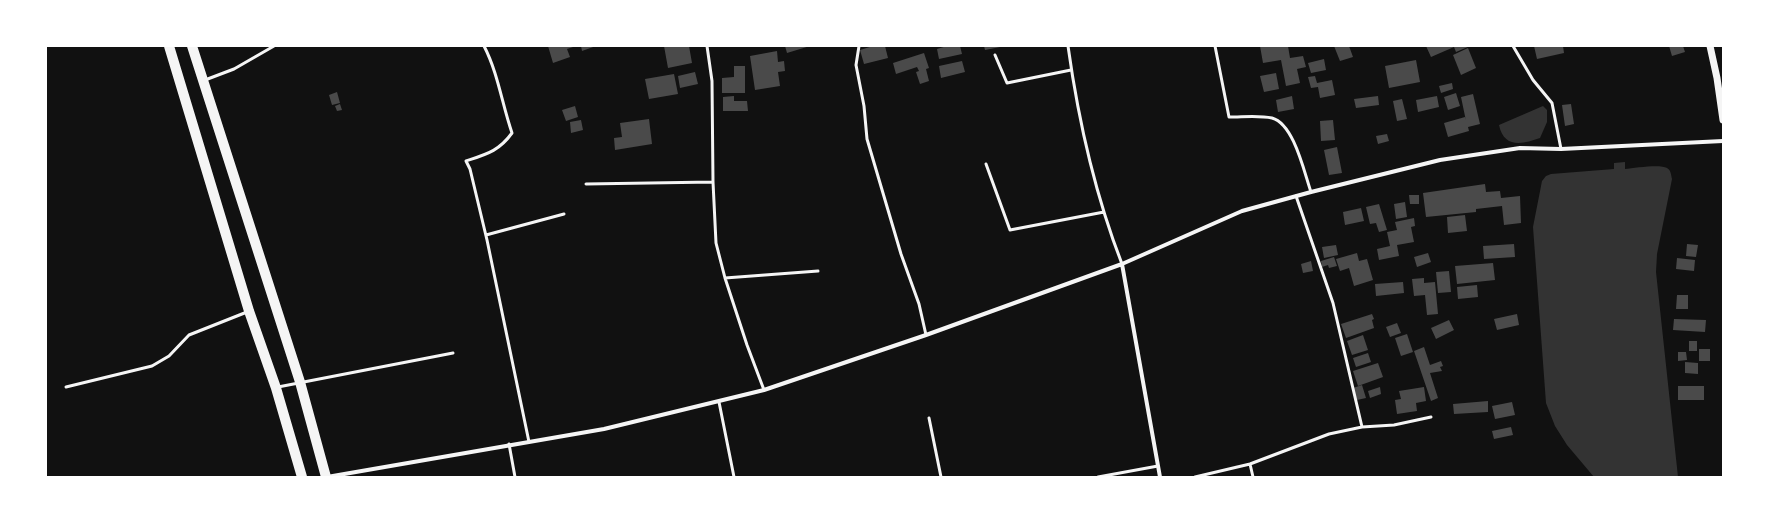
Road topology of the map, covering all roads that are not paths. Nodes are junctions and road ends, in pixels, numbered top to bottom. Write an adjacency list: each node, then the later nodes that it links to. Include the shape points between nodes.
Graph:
1 (168, 46): 28 (main road)
2 (192, 46): 13 (main road)
3 (274, 46): 13 (lane, via 234,69)
4 (484, 46): 24 (lane, via 497,78 512,133 504,145 466,161)
5 (707, 46): 18 (lane, via 712,81)
6 (859, 46): 29 (lane, via 856,65 867,139)
7 (1068, 46): 12 (lane)
8 (1215, 46): 20 (lane, via 1229,117 1261,116 1282,123 1290,134)
9 (1512, 46): 16 (lane, via 1533,80 1552,103)
10 (1710, 46): 14 (street)
11 (995, 55): 12 (lane, via 1007,83)
12 (1072, 70): 22 (lane, via 1086,142)
13 (203, 80): 31 (main road)
14 (1723, 120)
15 (1723, 141): 16 (street)
16 (1561, 150): 20 (street, via 1520,148 1440,160)
17 (986, 164): 22 (lane, via 1010,230)
18 (713, 182): 19 (lane); 27 (lane, via 716,243)
19 (586, 184)
20 (1311, 192): 21 (street)
21 (1296, 196): 25 (street, via 1242,211); 38 (lane, via 1332,303)
22 (1104, 212): 25 (lane)
23 (564, 214): 24 (lane)
24 (486, 235): 39 (lane)
25 (1122, 264): 29 (street); 42 (street)
26 (818, 271): 27 (lane)
27 (725, 278): 34 (lane)
28 (249, 311): 32 (lane, via 193,333 169,356 152,366); 33 (main road)
29 (926, 335): 34 (street)
30 (453, 353): 31 (lane)
31 (300, 382): 33 (lane); 44 (main road)
32 (66, 387)
33 (276, 388): 43 (main road)
34 (764, 390): 35 (street)
35 (719, 402): 39 (street, via 604,429); 46 (lane)
36 (1431, 417): 38 (lane, via 1394,425)
37 (929, 418): 47 (lane)
38 (1362, 427): 41 (lane, via 1329,434)
39 (529, 443): 40 (street)
40 (509, 444): 44 (street); 45 (lane)
41 (1250, 464): 50 (lane); 51 (lane)
42 (1158, 466): 48 (lane); 49 (street)
43 (302, 477)
44 (325, 477)
45 (515, 477)
46 (734, 477)
47 (941, 477)
48 (1098, 477)
49 (1160, 477)
50 (1195, 477)
51 (1253, 477)

